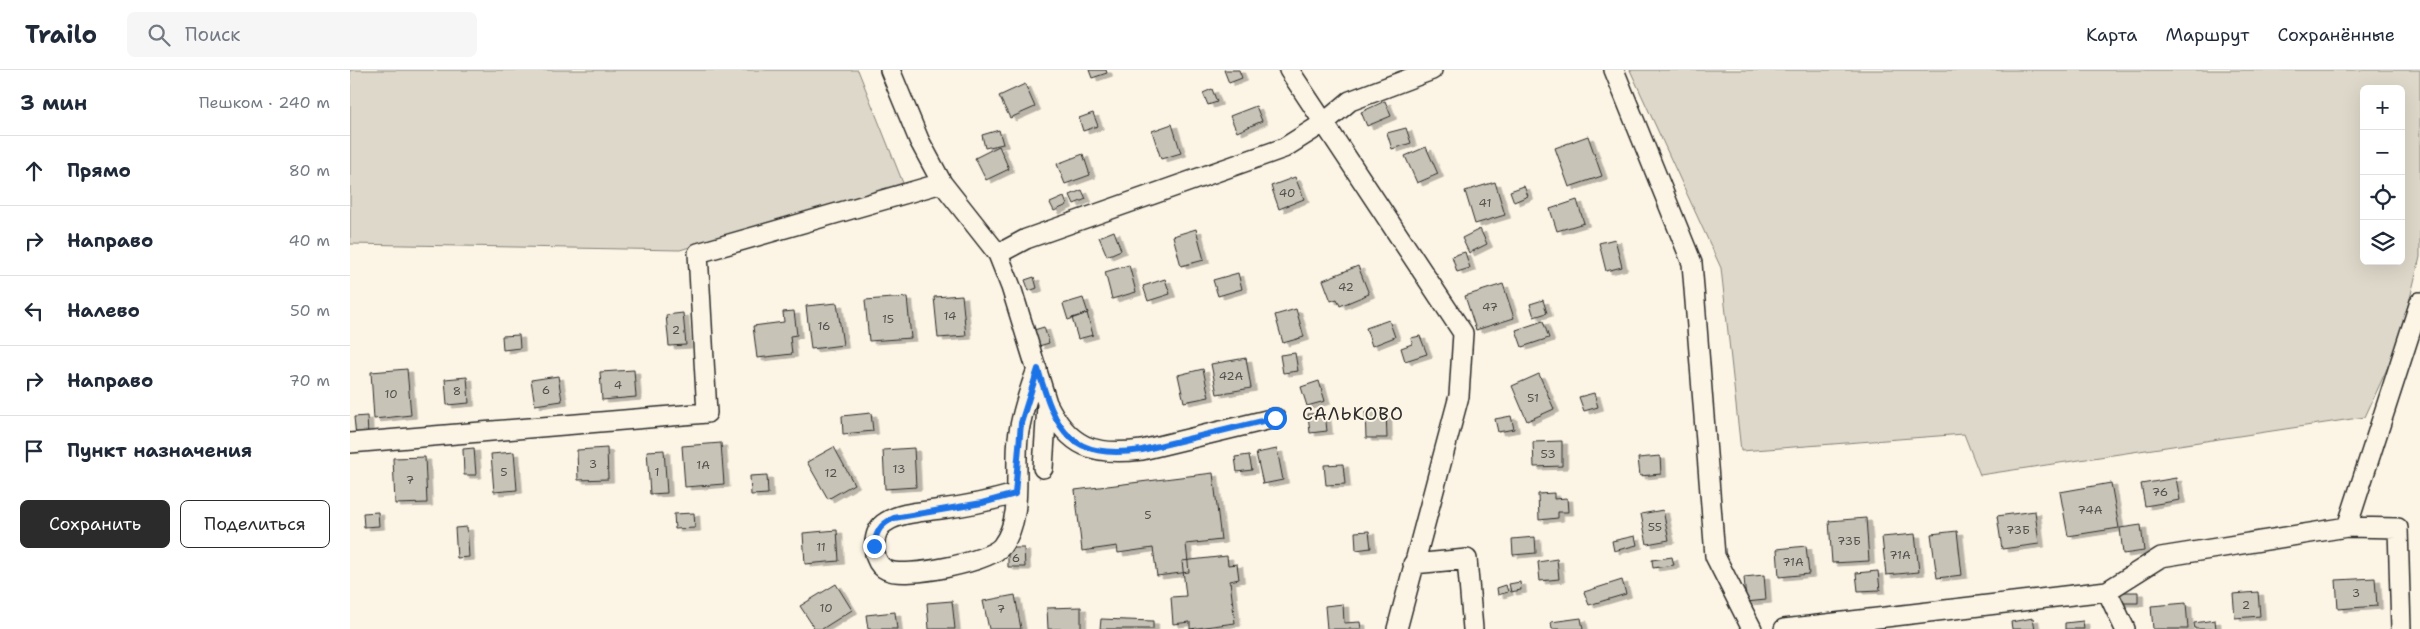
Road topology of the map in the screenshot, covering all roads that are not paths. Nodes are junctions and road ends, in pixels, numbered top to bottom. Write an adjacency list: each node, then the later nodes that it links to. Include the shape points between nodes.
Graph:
1 (890, 70): 6 (street, via 918,140)
2 (1289, 70): 5 (street)
3 (1432, 70): 5 (street, via 1350,101)
4 (1614, 70): 20 (street, via 1692,263 1715,556)
5 (1324, 122): 7 (street, via 1284,148 1026,240); 16 (street, via 1463,333 1459,396)
6 (942, 183): 7 (street); 12 (street, via 698,253 707,413)
7 (998, 254): 9 (street)
8 (2420, 302): 15 (street)
9 (1038, 369): 10 (street); 14 (street, via 1021,423)
10 (1047, 403): 11 (street, via 1055,420 1075,442 1089,449 1121,453); 13 (street)
11 (1275, 418)
12 (350, 443)
13 (1043, 468)
14 (1015, 494): 14 (street, via 982,503 906,514 885,523 875,538 877,561 887,571 904,573 964,564 992,554 1008,535)
15 (2347, 527): 17 (street, via 2160,557); 23 (street, via 2398,528)
16 (1413, 564): 18 (street); 19 (street, via 1467,559)
17 (2107, 591): 21 (street); 22 (street)
18 (1397, 629)
19 (1472, 629)
20 (1752, 629)
21 (1784, 629)
22 (2125, 629)
23 (2401, 629)

